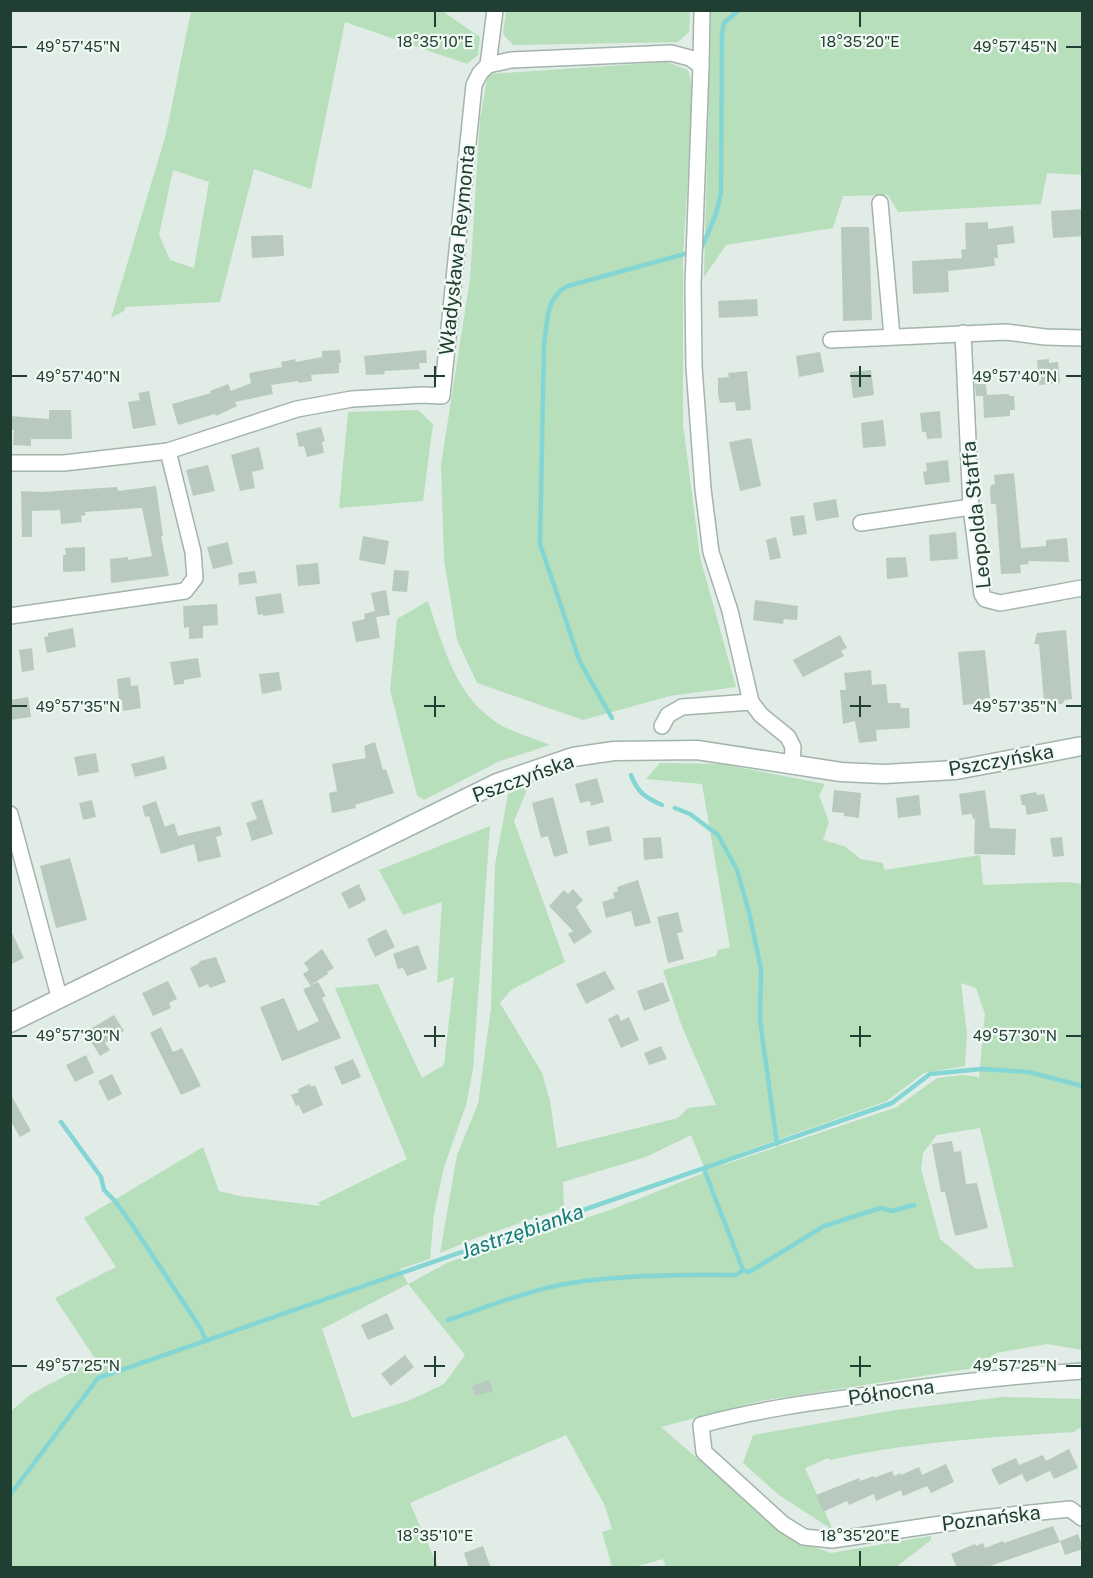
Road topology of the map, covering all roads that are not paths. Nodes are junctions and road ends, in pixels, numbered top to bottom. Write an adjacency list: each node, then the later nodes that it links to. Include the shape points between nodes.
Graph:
1 (495, 10): 3 (street, Władysława Reymonta)
2 (702, 10): 4 (street)
3 (488, 65): 4 (street, via 511,60 671,53); 10 (street, Władysława Reymonta, via 474,85 442,396 352,399 297,409)
4 (701, 66): 16 (street, via 693,285 694,378 711,552 730,611)
5 (880, 203): 7 (street)
6 (963, 333): 7 (street); 8 (street, via 1006,332); 12 (street, Leopolda Staffa)
7 (892, 336): 9 (street)
8 (1083, 339)
9 (831, 340)
10 (168, 451): 11 (street, Władysława Reymonta, via 64,463); 15 (street, via 193,552 195,578 185,591)
11 (10, 464)
12 (971, 507): 13 (street); 14 (street, Leopolda Staffa, via 985,599 1000,603)
13 (861, 523)
14 (1083, 588)
15 (10, 616)
16 (751, 702): 17 (street, via 682,707 668,715); 19 (street, via 788,738 793,747)
17 (662, 726)
18 (1083, 746): 19 (street, Pszczyńska, via 956,770 884,774)
19 (792, 764): 21 (street, Pszczyńska, via 697,750 614,751 573,757 497,783)
20 (10, 814): 21 (street)
21 (61, 999): 22 (street, Pszczyńska)
22 (10, 1023)
23 (1083, 1371): 24 (street, Północna, via 913,1388 808,1403)
24 (701, 1425): 25 (street, Poznańska, via 704,1452 783,1524 804,1537 832,1540 1070,1509)
25 (1083, 1518)

